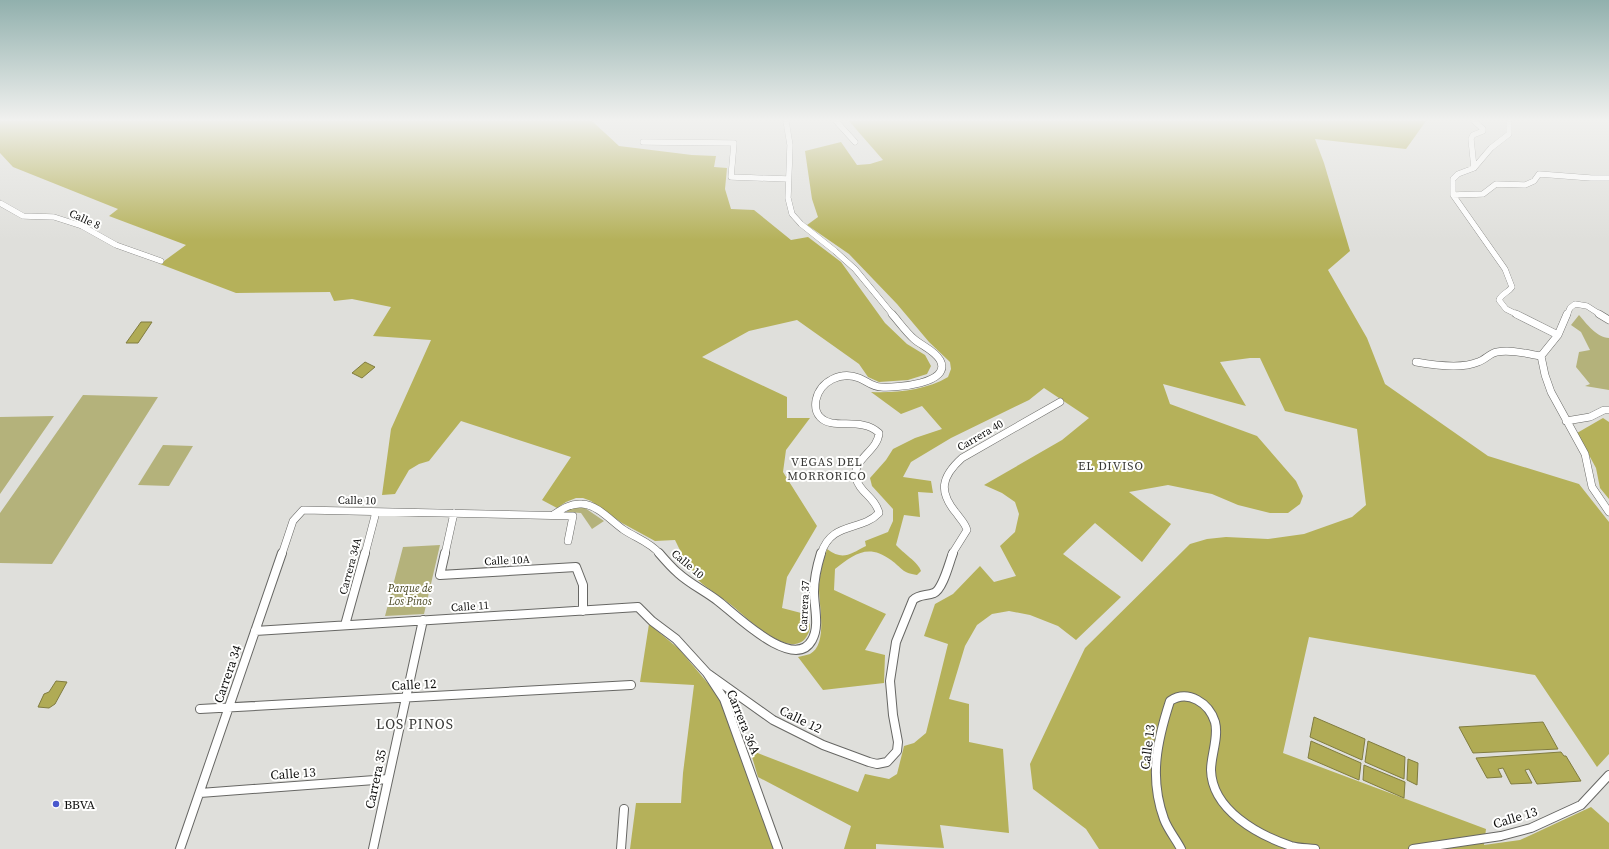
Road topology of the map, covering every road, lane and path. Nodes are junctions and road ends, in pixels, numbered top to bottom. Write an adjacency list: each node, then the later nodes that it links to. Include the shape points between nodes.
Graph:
1 (732, 161): 7 (street, via 731,176)
2 (789, 161): 7 (street)
3 (1473, 161): 5 (street)
4 (1481, 161): 5 (street)
5 (1474, 168): 8 (street, via 1458,174 1453,179)
6 (1609, 178): 8 (street, via 1599,180 1540,174 1534,181 1525,185 1496,184 1483,194)
7 (788, 179): 29 (street, Carrera 37, via 789,205 793,215 860,274 913,337 938,358 942,369 940,374 928,380 885,388 848,376 827,382 819,392 816,404 820,418 829,422 868,426 879,433 878,441 859,463 855,474 858,482 876,502 878,513 874,519 840,530 825,543 814,593 815,631)
8 (1453, 195): 12 (street, via 1505,269 1512,287 1501,295 1499,300 1506,309)
9 (0, 203): 10 (street, Calle 8, via 23,216 54,217 82,226 116,245)
10 (161, 261)
11 (1609, 320): 12 (street, via 1587,306 1575,304 1570,308)
12 (1558, 335): 13 (street)
13 (1541, 356): 14 (street, via 1504,351 1495,352 1481,361 1470,364); 17 (street, via 1551,392)
14 (1416, 362)
15 (1060, 402): 35 (street, Carrera 40, via 962,458 946,474 946,501 967,530 953,552 940,589 934,593 917,596 913,600 896,642 890,681 898,742)
16 (1609, 410): 17 (street, via 1590,417)
17 (1566, 421): 20 (street, via 1584,454 1592,487)
18 (304, 510): 19 (street, Calle 10); 28 (street, Carrera 34, via 293,521)
19 (376, 512): 21 (street, Calle 10); 27 (street, Carrera 34A)
20 (1609, 512)
21 (454, 513): 22 (street, Calle 10); 25 (street, Calle 10A, via 440,575 576,568 583,585)
22 (553, 515): 23 (street, Calle 10, via 573,516); 29 (street, Calle 10, via 563,508 578,504 594,509 626,532 651,545 678,573 754,631 793,650)
23 (568, 541)
24 (638, 607): 25 (street, Calle 11); 30 (street, Carrera 36A, via 672,635)
25 (583, 610): 26 (street, Calle 11)
26 (423, 620): 27 (street, Calle 11); 32 (street, Carrera 35)
27 (345, 625): 28 (street, Calle 11)
28 (256, 631): 33 (street, Carrera 34)
29 (808, 646)
30 (707, 673): 35 (street, Calle 12, via 773,720 823,745 877,764 887,762); 43 (street, Carrera 36A, via 724,699)
31 (631, 685): 32 (street, Calle 12)
32 (406, 698): 33 (street, Calle 12); 37 (street, Carrera 35)
33 (229, 708): 34 (street, Calle 12); 38 (street, Carrera 34)
34 (200, 709)
35 (893, 757)
36 (1609, 775): 46 (street, Calle 13, via 1581,805 1530,828 1501,836)
37 (388, 779): 38 (street, Calle 13); 41 (street, Carrera 35)
38 (200, 793): 40 (street, Carrera 34)
39 (624, 809): 42 (street)
40 (180, 849)
41 (373, 849)
42 (620, 849)
43 (778, 849)
44 (1181, 849): 45 (street, Calle 13, via 1165,821 1158,800 1156,778 1160,732 1170,701 1181,696 1201,701 1209,709 1215,722 1211,771 1215,788 1227,809 1258,833 1292,846)
45 (1315, 849)
46 (1414, 849)

